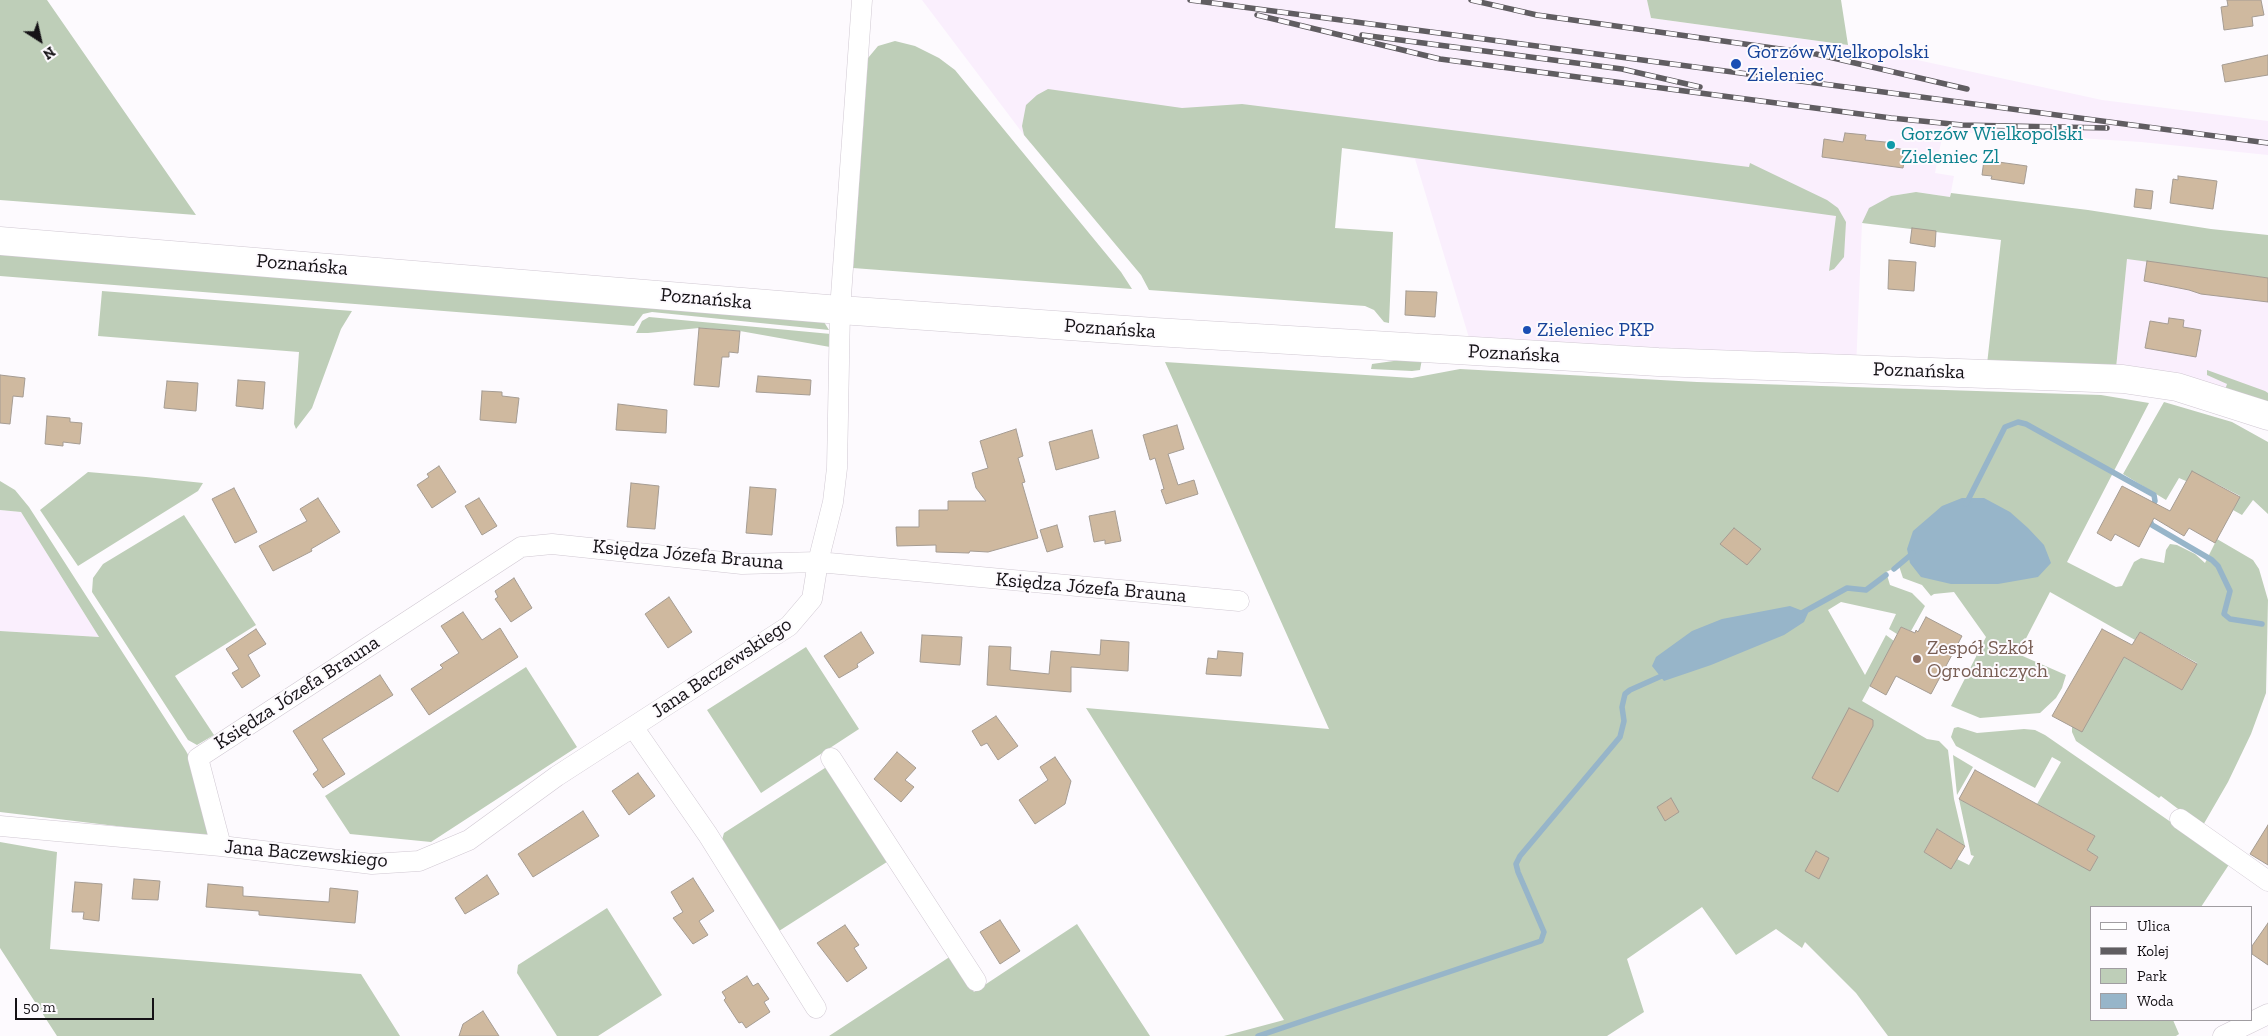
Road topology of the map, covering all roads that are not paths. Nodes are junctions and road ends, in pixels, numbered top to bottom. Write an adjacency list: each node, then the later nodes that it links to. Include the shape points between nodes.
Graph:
1 (862, 0): 3 (street, Jana Baczewskiego)
2 (0, 241): 3 (main road, Poznańska)
3 (840, 310): 4 (main road, Poznańska, via 1620,360 2123,379 2177,387); 7 (street, Jana Baczewskiego, via 837,468 833,502)
4 (2219, 400): 5 (main road, Poznańska); 6 (main road, Poznańska)
5 (2268, 416)
6 (2268, 424)
7 (818, 562): 8 (street, Księdza Józefa Brauna); 9 (street, Jana Baczewskiego, via 812,599 789,626); 13 (street, Księdza Józefa Brauna, via 742,564 552,544 521,547 198,758)
8 (1239, 602)
9 (633, 727): 13 (street, Jana Baczewskiego, via 470,840 419,861 372,864); 16 (street, Jana Baczewskiego, via 708,835)
10 (831, 758): 15 (street)
11 (2180, 819): 14 (street)
12 (0, 826): 13 (street, Jana Baczewskiego)
13 (221, 846)
14 (2268, 882)
15 (976, 981)
16 (816, 1008)
17 (2268, 1014): 18 (street)
18 (2223, 1036)

